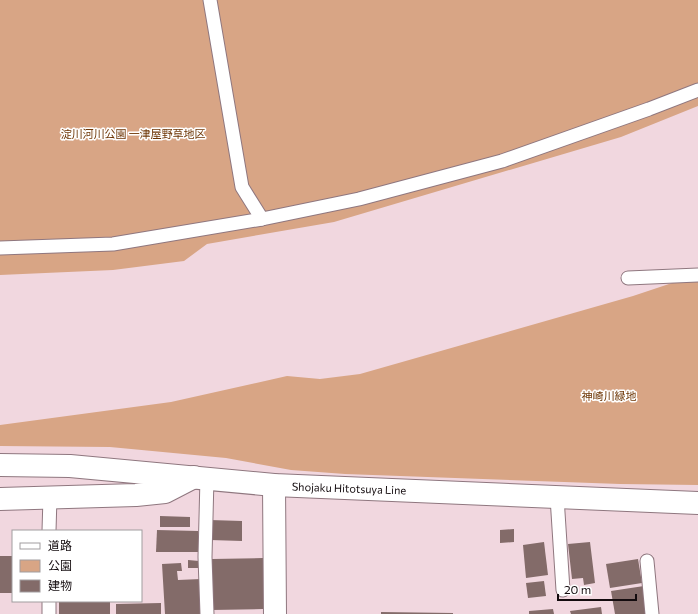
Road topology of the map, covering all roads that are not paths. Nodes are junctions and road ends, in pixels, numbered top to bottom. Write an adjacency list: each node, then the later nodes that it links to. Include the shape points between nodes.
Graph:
1 (210, 0): 3 (lane, via 242,187)
2 (698, 90): 3 (lane, via 502,161 359,199)
3 (262, 220): 4 (lane, via 113,244)
4 (0, 248)
5 (698, 275): 6 (lane)
6 (628, 278)
7 (0, 465): 8 (main road, Shojaku Hitotsuya Line, via 70,466)
8 (200, 478): 9 (main road, Shojaku Hitotsuya Line); 10 (main road, via 165,492); 19 (lane)
9 (274, 485): 11 (main road, Shojaku Hitotsuya Line); 20 (main road)
10 (50, 497): 12 (main road); 14 (lane)
11 (557, 497): 13 (main road, Shojaku Hitotsuya Line); 16 (lane)
12 (0, 499)
13 (698, 503)
14 (49, 530)
15 (647, 561): 21 (lane)
16 (563, 590)
17 (49, 602): 18 (lane)
18 (49, 614)
19 (207, 614)
20 (275, 614)
21 (652, 614)

